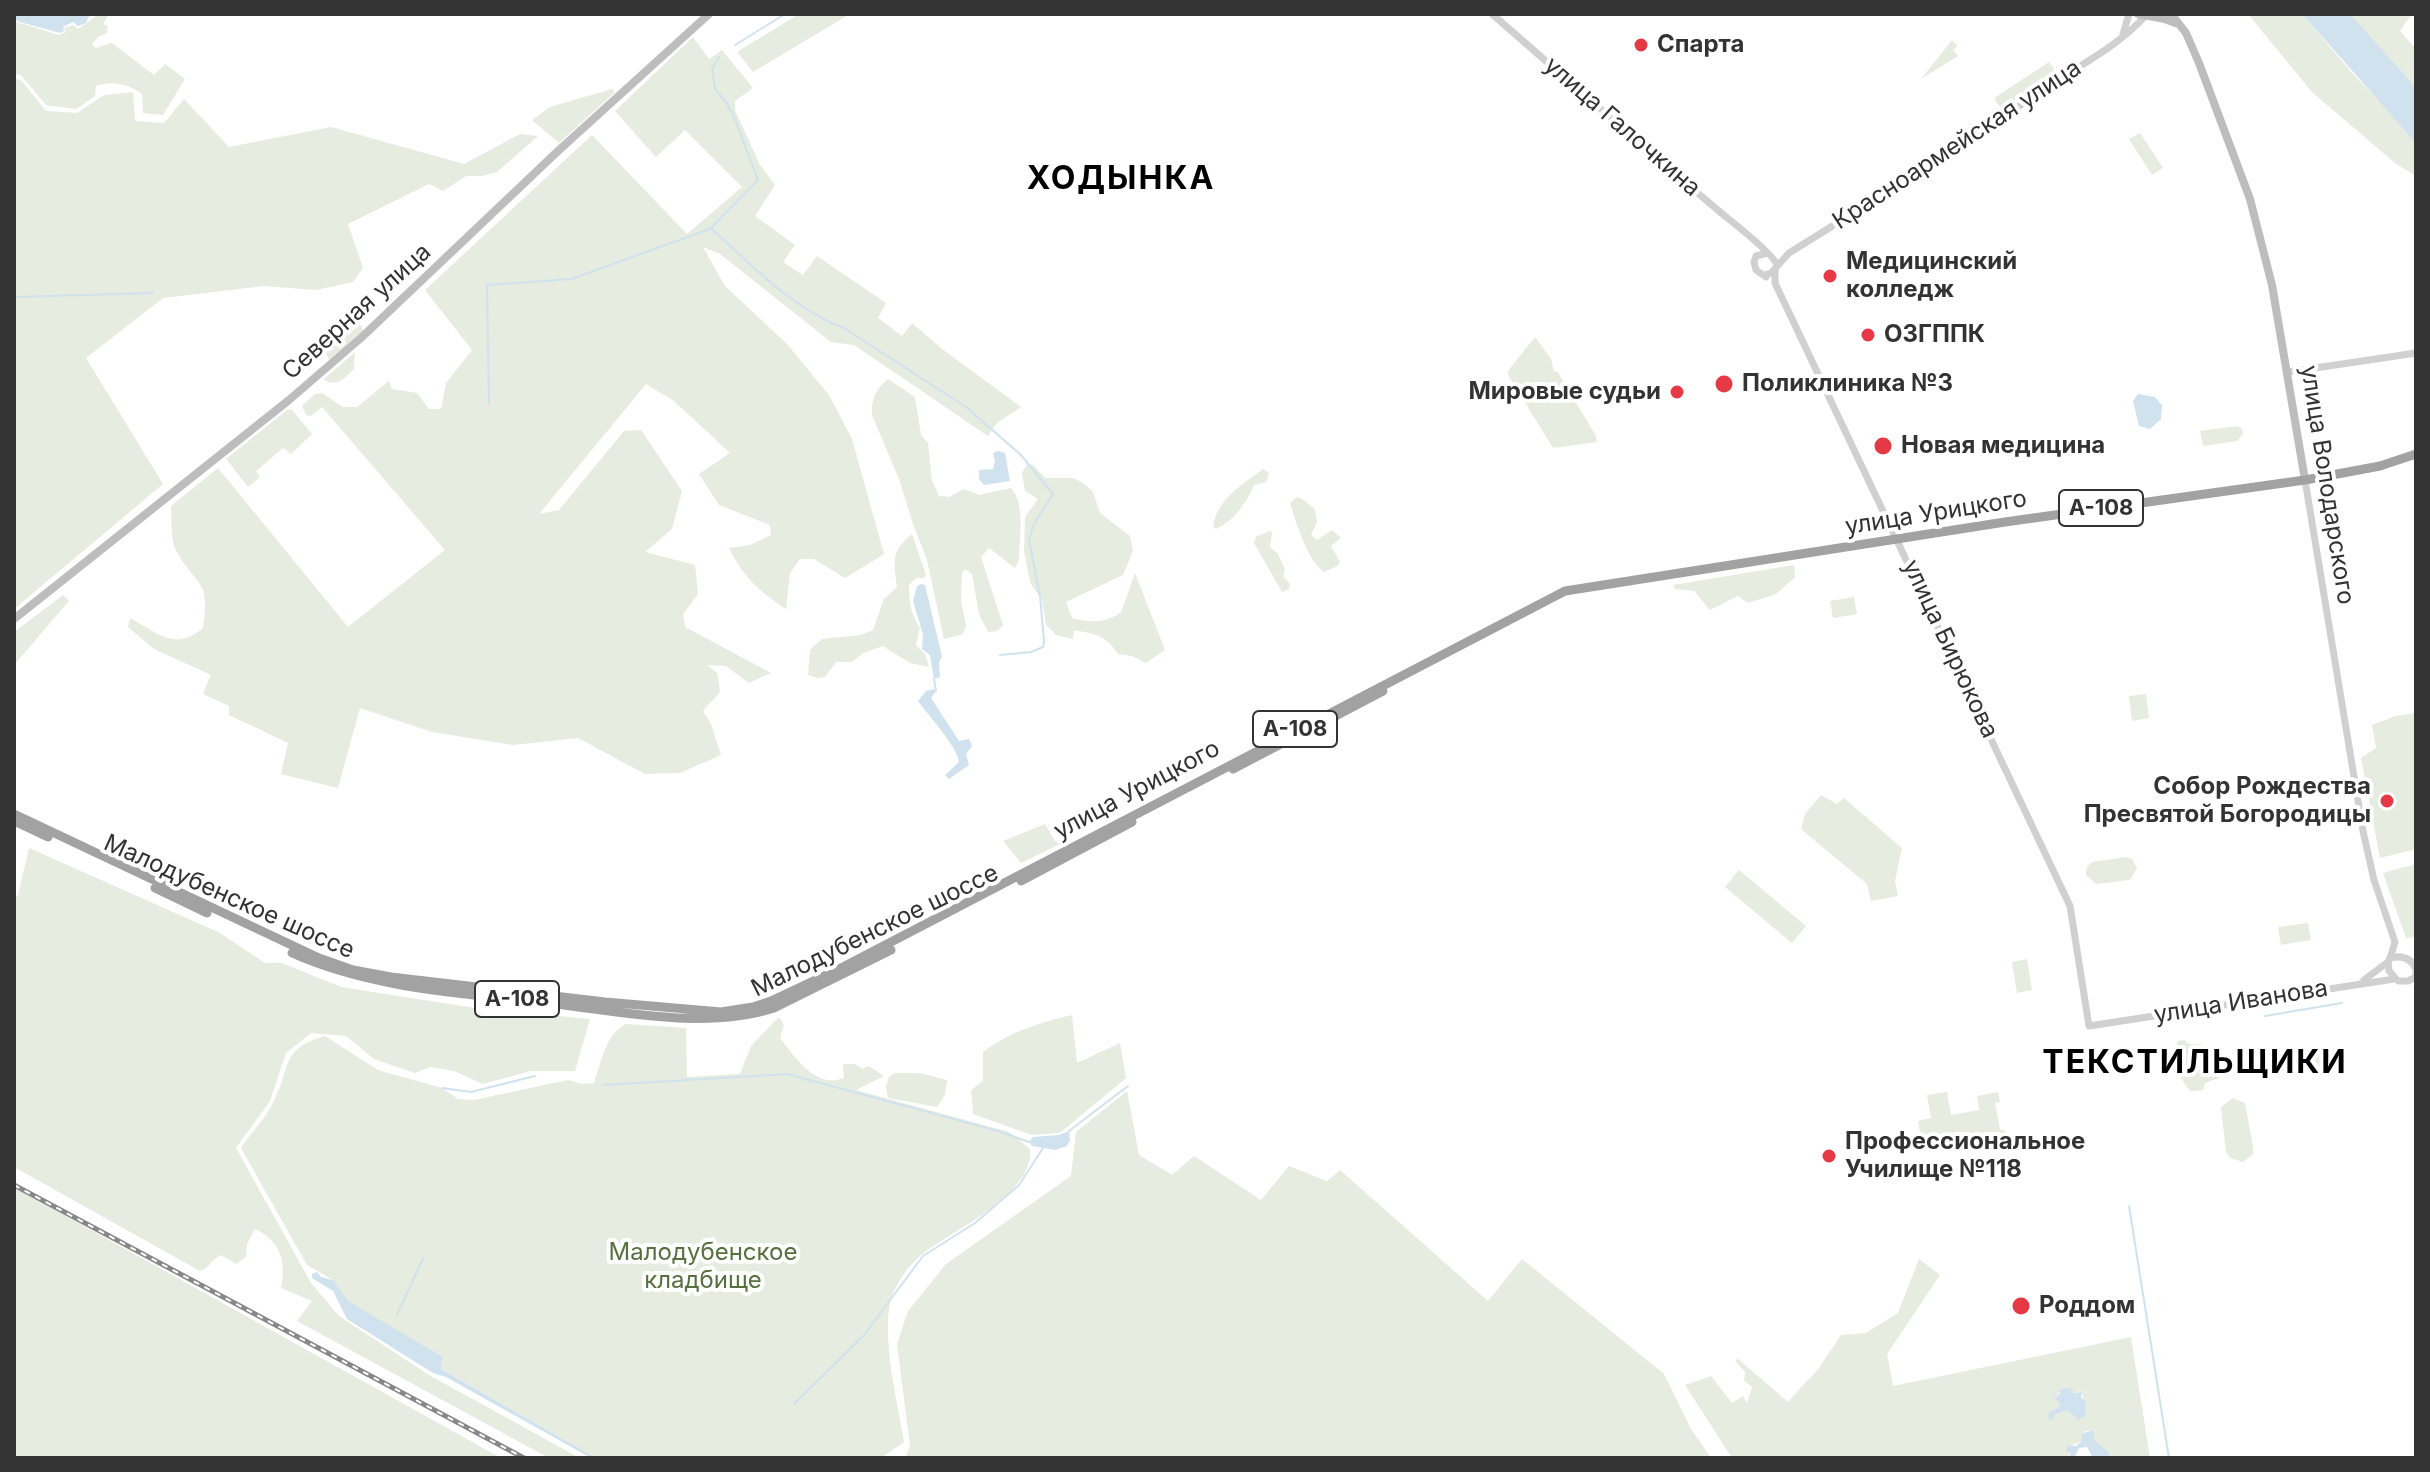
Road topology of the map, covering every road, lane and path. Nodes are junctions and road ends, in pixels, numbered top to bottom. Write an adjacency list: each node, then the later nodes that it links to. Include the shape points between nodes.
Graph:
1 (709, 14): 21 (main road, Северная улица, via 298,393)
2 (1492, 14): 9 (street, улица Галочкина)
3 (2129, 14): 8 (street)
4 (2138, 14): 5 (main road)
5 (2146, 14): 7 (main road); 8 (street, Красноармейская улица)
6 (2171, 14): 7 (main road, улица Володарского)
7 (2183, 28): 17 (main road, улица Володарского, via 2248,190)
8 (2123, 35): 10 (street, Красноармейская улица, via 1944,157)
9 (1752, 241): 11 (street, улица Галочкина); 12 (street)
10 (1789, 253): 11 (street); 13 (street)
11 (1771, 254): 12 (street); 13 (street)
12 (1754, 259): 14 (street, via 1756,270)
13 (1776, 268): 14 (street); 15 (street)
14 (1765, 275): 15 (street)
15 (1775, 283): 20 (street, улица Бирюкова)
16 (2416, 353): 17 (street)
17 (2288, 372): 19 (main road, улица Володарского)
18 (2416, 454): 19 (highway, А-108)
19 (2305, 480): 20 (highway, улица Урицкого / А-108); 25 (street, улица Володарского, via 2363,831)
20 (1897, 539): 24 (highway, улица Урицкого / А-108, via 1574,590); 31 (street, улица Бирюкова, via 2070,906)
21 (14, 619)
22 (14, 814): 24 (highway, Малодубенское шоссе / А-108, via 262,933 353,970 703,1011 738,1010 771,1001)
23 (14, 821): 24 (highway, Малодубенское шоссе / А-108, via 351,976 690,1018 739,1018 774,1008)
24 (1021, 877)
25 (2395, 942): 26 (street); 27 (street)
26 (2389, 960): 27 (street); 29 (street); 30 (street, via 2368,979)
27 (2413, 960): 28 (street)
28 (2416, 974): 29 (street, улица Иванова, via 2403,982)
29 (2394, 979): 30 (street, улица Иванова)
30 (2350, 985): 31 (street, улица Иванова)
31 (2089, 1026)

